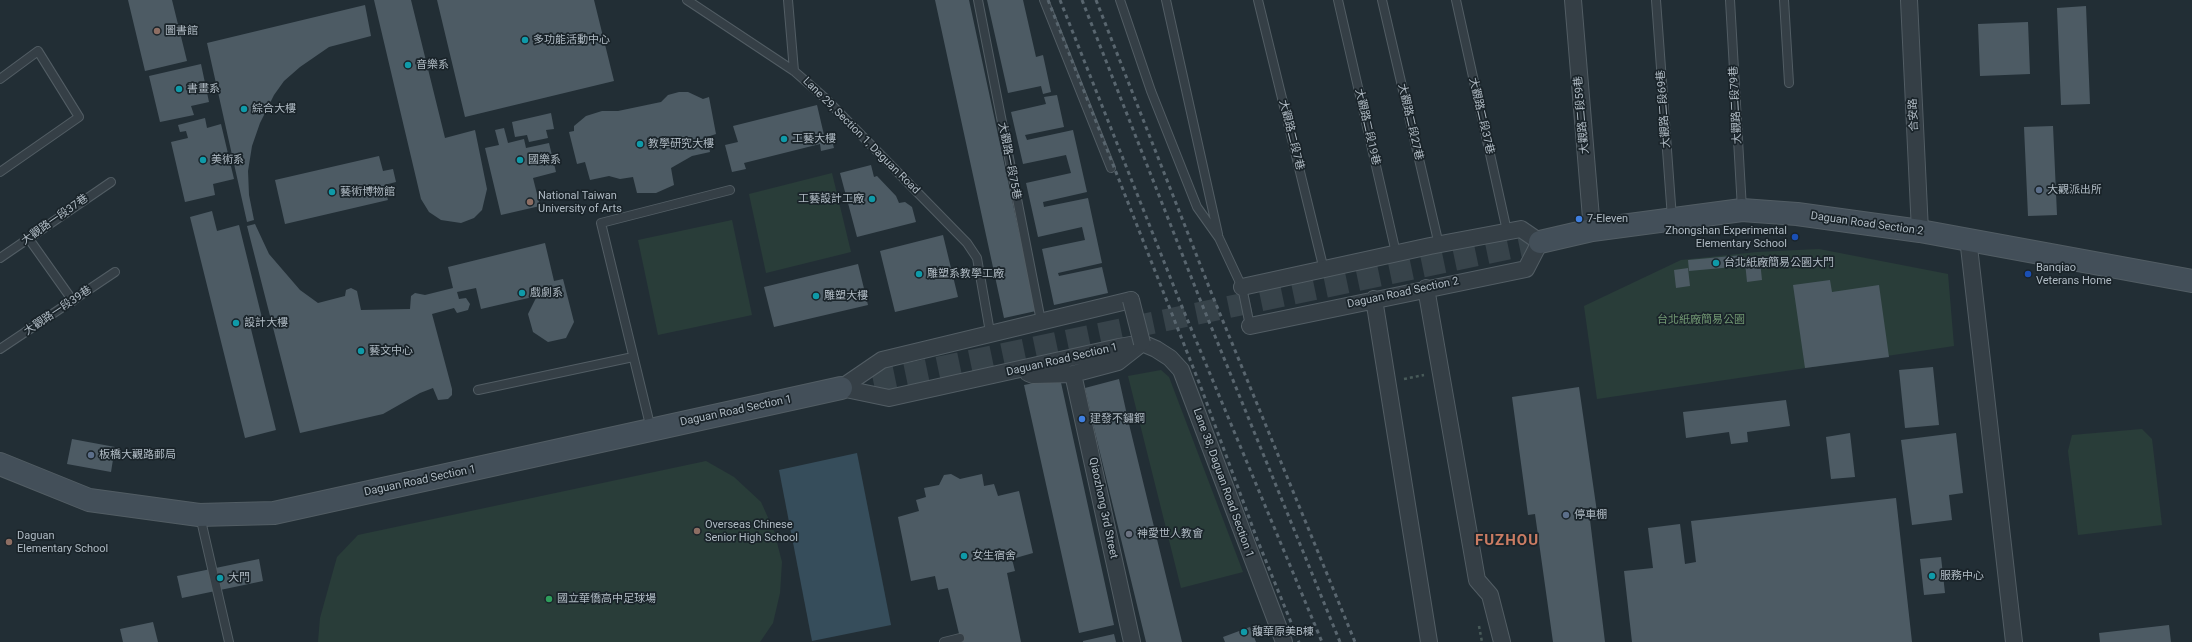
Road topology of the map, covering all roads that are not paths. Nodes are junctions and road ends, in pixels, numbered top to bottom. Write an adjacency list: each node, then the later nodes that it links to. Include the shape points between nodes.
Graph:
1 (687, 0): 16 (lane, Lane 29, Section 1, Daguan Road)
2 (788, 0): 16 (lane)
3 (978, 0): 42 (lane, 大觀路一段75巷)
4 (1044, 0): 19 (lane)
5 (1120, 0): 28 (lane, via 1151,92 1197,207)
6 (1166, 0): 28 (lane)
7 (1258, 0): 35 (lane, 大觀路二段7巷)
8 (1338, 0): 33 (lane, 大觀路二段19巷)
9 (1382, 0): 32 (lane, 大觀路二段27巷)
10 (1456, 0): 26 (lane, 大觀路二段37巷)
11 (1573, 0): 25 (street, 大觀路二段59巷)
12 (1656, 0): 24 (lane, 大觀路二段69巷)
13 (1730, 0): 23 (lane, 大觀路二段79巷)
14 (1784, 0): 18 (lane)
15 (1909, 0): 27 (street, 合安路)
16 (794, 71): 44 (lane, Lane 29, Section 1, Daguan Road, via 825,98 967,243 977,258)
17 (0, 79): 20 (lane, via 38,51 79,117)
18 (1789, 83)
19 (1111, 168)
20 (0, 172)
21 (111, 182): 30 (lane, 大觀路一段37巷)
22 (730, 190): 47 (lane, via 601,223)
23 (1742, 210): 24 (main road, Daguan Road Section 2); 27 (main road, Daguan Road Section 2, via 1797,214)
24 (1672, 218): 25 (main road, Daguan Road Section 2)
25 (1592, 230): 31 (main road, Daguan Road Section 2)
26 (1507, 231): 31 (street, via 1521,229); 32 (street)
27 (1920, 231): 29 (main road, Daguan Road Section 2)
28 (1219, 238): 38 (lane)
29 (1968, 238): 37 (main road, Daguan Road Section 2); 62 (street)
30 (29, 239): 34 (lane, 大觀路一段37巷); 41 (lane)
31 (1540, 242): 39 (street, Daguan Road Section 2, via 1526,269)
32 (1439, 244): 33 (street)
33 (1396, 253): 35 (street)
34 (0, 258)
35 (1324, 270): 38 (street)
36 (115, 272): 41 (lane, 大觀路一段39巷)
37 (2192, 281)
38 (1242, 287): 43 (lane)
39 (1426, 288): 40 (street, Daguan Road Section 2); 61 (street, via 1477,580 1490,595)
40 (1374, 299): 43 (street, Daguan Road Section 2); 60 (street)
41 (73, 300): 46 (lane, 大觀路一段39巷)
42 (1041, 322): 44 (street, Daguan Road Section 1); 45 (street, Daguan Road Section 1, bridge, via 1131,300)
43 (1250, 326)
44 (990, 332): 50 (street, Daguan Road Section 1, via 882,360)
45 (1142, 343): 48 (street, Daguan Road Section 1); 49 (street, via 1118,362); 59 (street, Lane 38, Daguan Road Section 1, via 1170,358 1181,370)
46 (0, 349)
47 (633, 357): 51 (lane); 52 (lane)
48 (1019, 370): 49 (street, via 1033,375); 50 (street, Daguan Road Section 1, via 889,398)
49 (1073, 374): 58 (street, Qiaozhong 3rd Street)
50 (841, 388): 52 (main road, Daguan Road Section 1)
51 (478, 390)
52 (652, 430): 54 (main road, Daguan Road Section 1, via 274,513)
53 (0, 464): 54 (main road, Daguan Road Section 1, via 89,500)
54 (199, 514): 56 (lane)
55 (960, 638): 57 (lane)
56 (229, 642)
57 (944, 642)
58 (1132, 642)
59 (1284, 642)
60 (1429, 642)
61 (1502, 642)
62 (2014, 642)

